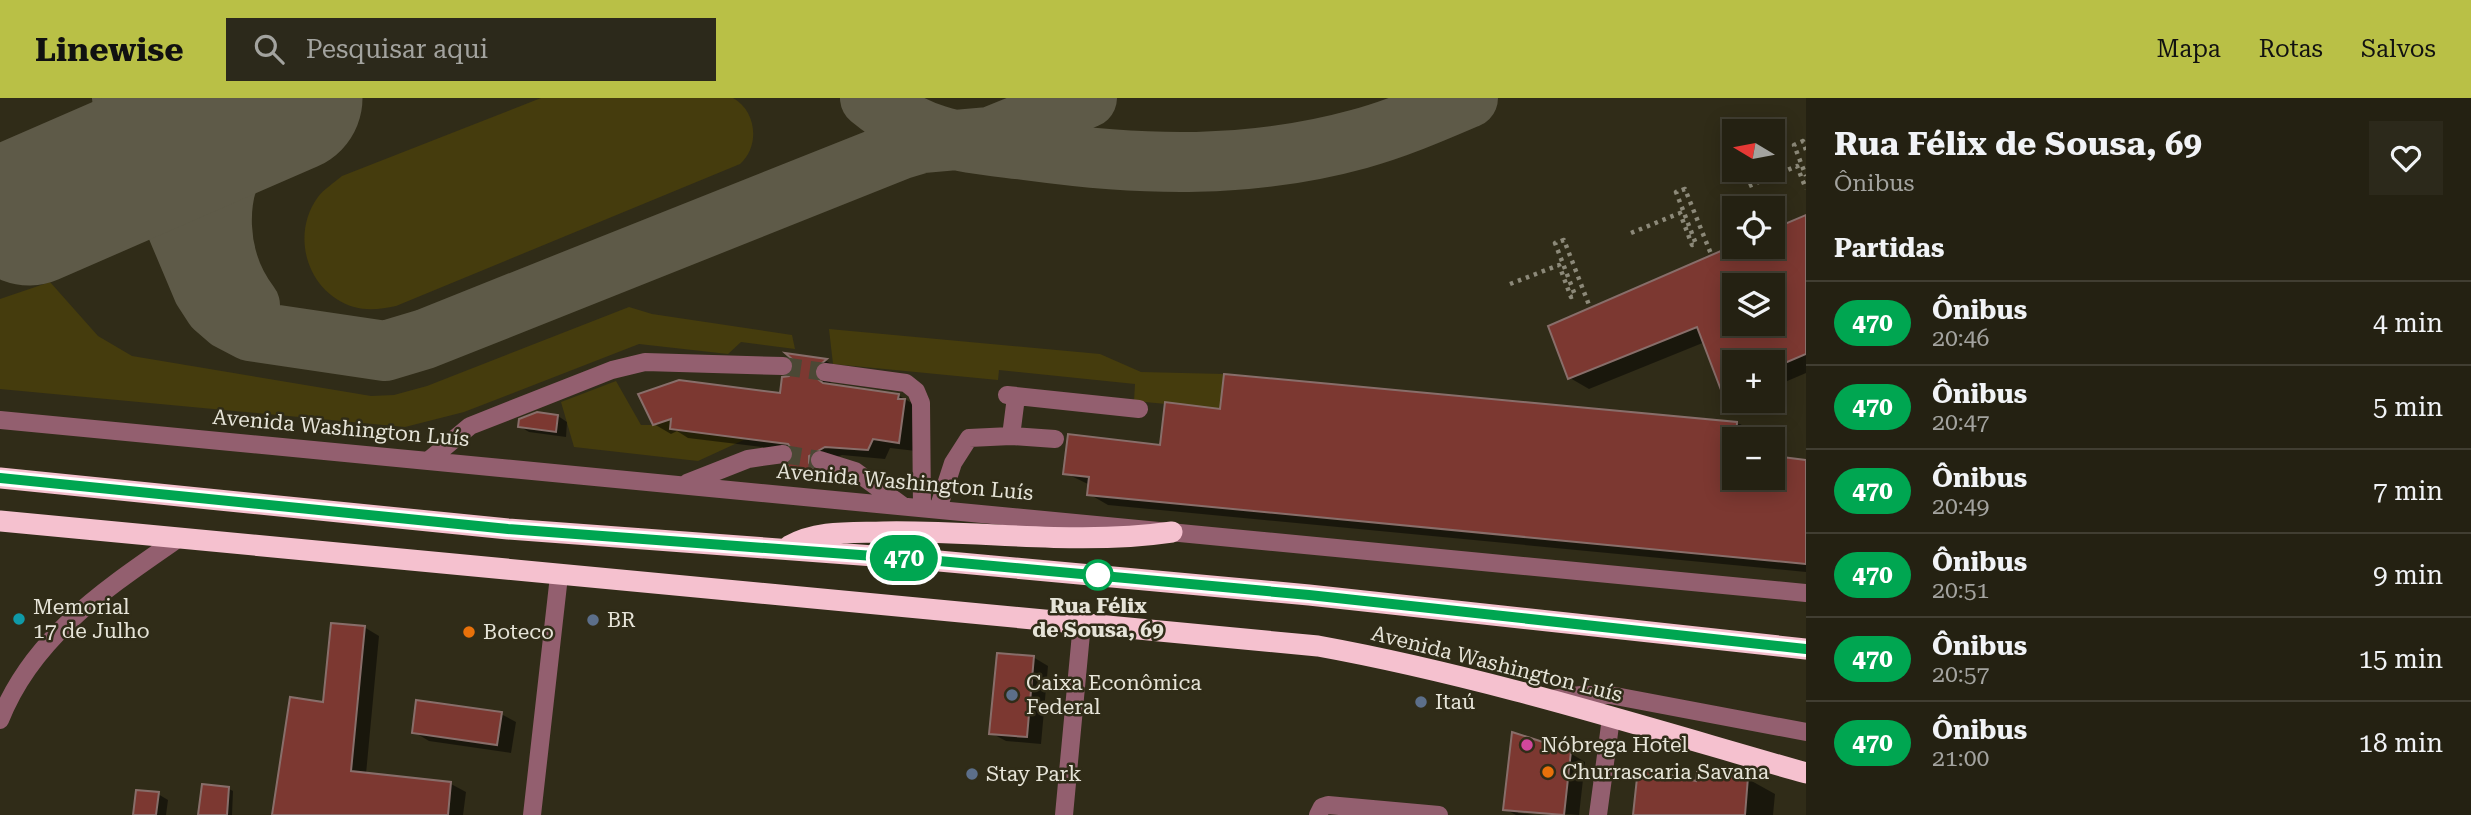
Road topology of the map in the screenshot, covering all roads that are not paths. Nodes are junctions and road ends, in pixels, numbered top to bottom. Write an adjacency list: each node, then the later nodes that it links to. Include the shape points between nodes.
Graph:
1 (783, 366): 8 (street, via 645,362 612,370 470,426)
2 (825, 372): 13 (street, via 906,383 916,391 921,403)
3 (1139, 410): 5 (street, via 1012,396)
4 (0, 420): 8 (street, Avenida Washington Luís)
5 (1011, 436): 6 (street); 13 (street, via 976,436 964,443)
6 (1055, 439)
7 (783, 454): 11 (street, via 739,461)
8 (428, 460): 11 (street, Avenida Washington Luís)
9 (820, 460): 12 (street, via 855,471)
10 (0, 478): 17 (highway, Avenida Washington Luís, via 508,529)
11 (683, 485): 12 (street, Avenida Washington Luís)
12 (903, 506): 13 (street, Avenida Washington Luís)
13 (930, 509): 15 (street, Avenida Washington Luís)
14 (0, 521): 16 (highway, Avenida Washington Luís)
15 (1172, 532): 17 (highway, via 1102,539 971,532 821,534); 19 (street, Avenida Washington Luís)
16 (178, 538): 18 (highway, Avenida Washington Luís); 24 (street, via 88,601 48,641 12,690)
17 (784, 548): 21 (highway, Avenida Washington Luís, via 1309,595)
18 (559, 576): 20 (highway, Avenida Washington Luís); 27 (street)
19 (1806, 593)
20 (1082, 623): 22 (highway, Avenida Washington Luís, via 1318,646 1407,662); 28 (street)
21 (1806, 649)
22 (1552, 699): 23 (highway, Avenida Washington Luís); 25 (street, via 1610,695)
23 (1611, 718): 26 (highway, Avenida Washington Luís); 31 (street)
24 (0, 720)
25 (1806, 732)
26 (1806, 773)
27 (532, 815)
28 (1064, 815)
29 (1318, 815): 30 (street, via 1328,805)
30 (1439, 815)
31 (1598, 815)

